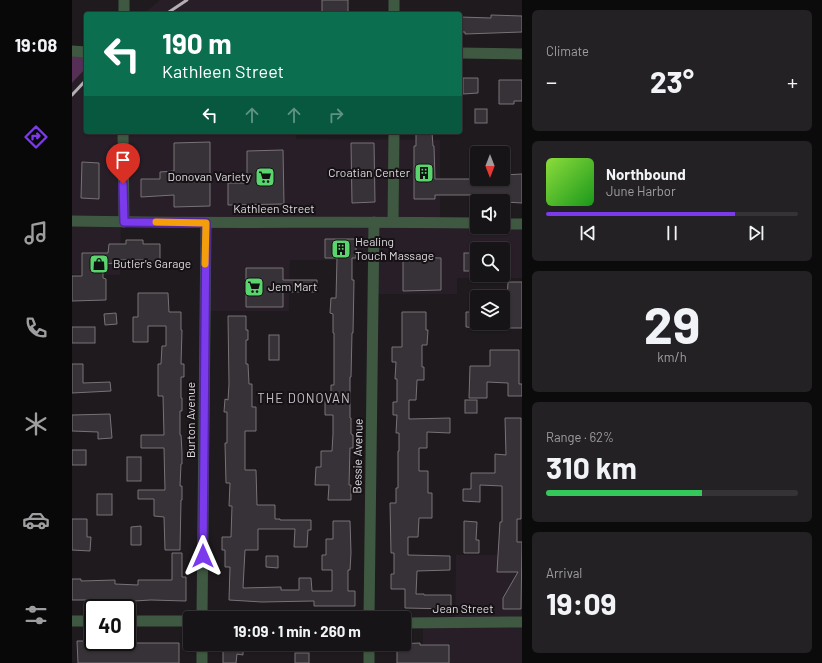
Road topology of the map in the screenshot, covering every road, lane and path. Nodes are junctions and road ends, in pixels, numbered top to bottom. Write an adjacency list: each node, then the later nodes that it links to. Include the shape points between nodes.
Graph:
1 (124, 0): 3 (street)
2 (394, 0): 4 (street)
3 (124, 12)
4 (394, 12)
5 (72, 52): 6 (street)
6 (84, 52)
7 (462, 53): 8 (street)
8 (522, 54)
9 (123, 134): 12 (street)
10 (394, 134): 14 (street)
11 (72, 221): 12 (street, Kathleen Street)
12 (124, 222): 15 (street, Kathleen Street)
13 (374, 222): 14 (street, Kathleen Street); 15 (street, Kathleen Street); 20 (street, Bessie Avenue)
14 (393, 222): 16 (street, Kathleen Street)
15 (206, 223): 19 (street, Burton Avenue)
16 (470, 223)
17 (510, 224): 18 (street)
18 (522, 224)
19 (202, 611)
20 (369, 611)
21 (72, 621): 22 (street)
22 (84, 621)
23 (136, 621): 24 (street)
24 (183, 621)
25 (522, 622): 26 (street, Jean Street)
26 (411, 623)
27 (202, 651): 29 (street)
28 (369, 651): 30 (street)
29 (202, 663)
30 (369, 663)

